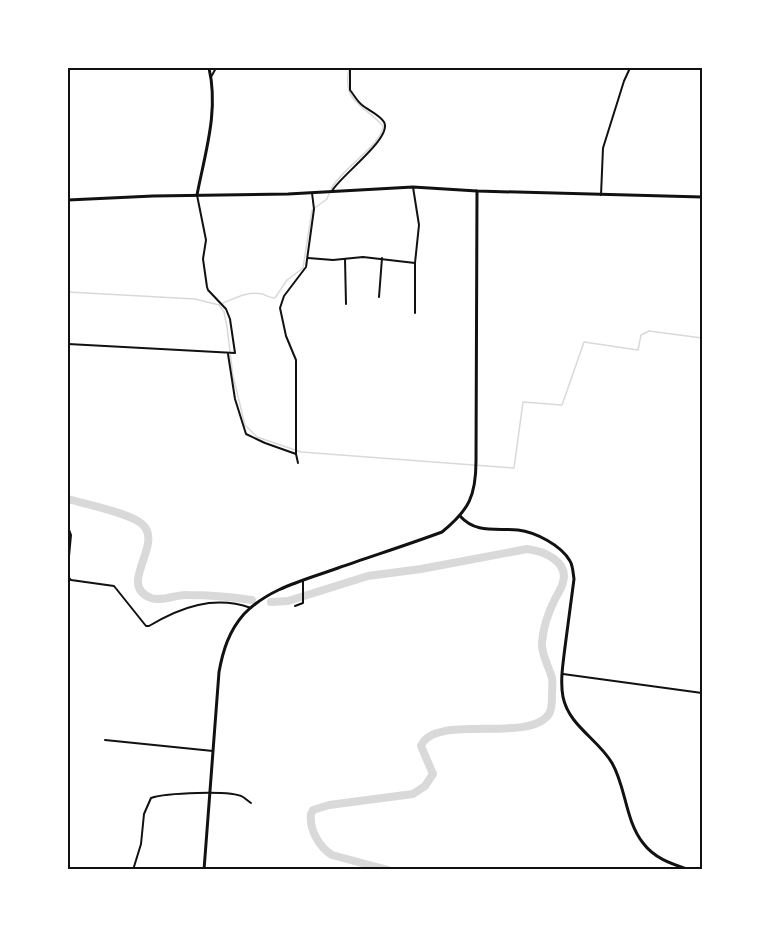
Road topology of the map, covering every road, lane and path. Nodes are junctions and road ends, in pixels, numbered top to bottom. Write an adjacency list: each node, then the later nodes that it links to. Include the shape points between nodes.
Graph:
1 (209, 68): 5 (main road)
2 (216, 68): 5 (street)
3 (350, 68): 7 (street, via 350,90 385,123 385,132)
4 (630, 68): 11 (street, via 603,148)
5 (211, 77): 10 (main road, via 212,124)
6 (413, 187): 7 (main road); 8 (main road); 17 (street, via 419,225)
7 (332, 191): 9 (main road)
8 (477, 191): 11 (main road); 25 (main road, via 477,460 472,497)
9 (312, 193): 10 (main road); 14 (street)
10 (197, 195): 13 (main road); 22 (street, via 206,240 204,266 208,290 231,319 235,353)
11 (601, 195): 12 (main road)
12 (702, 197)
13 (68, 200)
14 (308, 258): 16 (street); 23 (street, via 280,308 296,360)
15 (382, 258): 16 (street); 17 (street); 18 (street)
16 (345, 259): 19 (street)
17 (415, 263): 20 (street)
18 (379, 297)
19 (346, 304)
20 (415, 313)
21 (68, 344): 22 (street)
22 (228, 354): 23 (street, via 246,434)
23 (296, 454): 24 (street)
24 (298, 463)
25 (460, 516): 29 (main road, via 442,532); 32 (main road, via 480,529 527,532 554,544 571,562 574,579)
26 (68, 527): 27 (street)
27 (68, 567)
28 (68, 577): 31 (street, via 114,586 146,626 202,604 221,602)
29 (303, 580): 30 (street, via 303,603); 31 (main road)
30 (295, 606)
31 (250, 608): 35 (main road, via 223,650)
32 (562, 674): 33 (street); 40 (main road, via 567,710 612,764 642,842 667,862)
33 (702, 693)
34 (105, 740): 35 (street)
35 (213, 751): 36 (main road)
36 (209, 794): 37 (street, via 242,796); 38 (street, via 178,793 151,798); 39 (main road)
37 (251, 803)
38 (133, 870)
39 (204, 870)
40 (690, 870)

